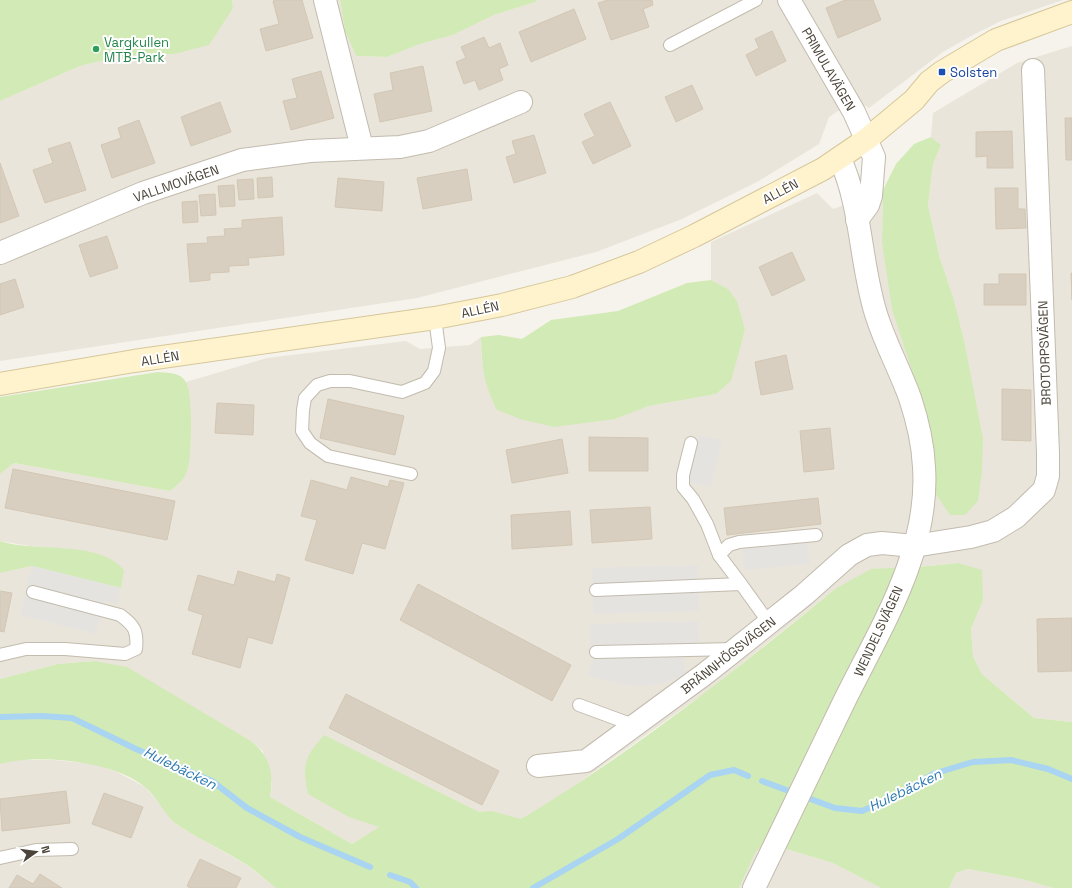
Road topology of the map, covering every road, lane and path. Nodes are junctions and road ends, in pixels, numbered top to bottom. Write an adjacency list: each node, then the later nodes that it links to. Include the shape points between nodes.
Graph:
1 (325, 0): 11 (street)
2 (756, 0): 6 (lane)
3 (789, 0): 10 (street, PRIMULAVÄGEN, via 828,65)
4 (1072, 12): 8 (street, ALLÉN, via 996,40 929,82)
5 (1072, 28): 8 (street, ALLÉN, via 1025,44 984,63 940,91)
6 (670, 45)
7 (1033, 70): 20 (street, BROTORPSVÄGEN, via 1048,476 1044,490 1016,517 993,531)
8 (914, 100): 10 (street, ALLÉN)
9 (521, 102): 11 (street, VALLMOVÄGEN, via 429,141 400,148)
10 (867, 139): 12 (street, ALLÉN); 13 (street, via 874,157 873,183 868,205)
11 (362, 148): 14 (street, VALLMOVÄGEN, via 310,151 242,160 143,193)
12 (840, 159): 13 (street, WENDELSVÄGEN, via 851,188); 15 (street, ALLÉN, via 639,262 572,287 502,305)
13 (857, 220): 20 (street, WENDELSVÄGEN, via 866,276 876,315 910,398 920,435 925,486)
14 (0, 253)
15 (435, 318): 16 (street, ALLÉN, via 134,361); 18 (lane, via 439,348 434,371 425,383 402,392 350,381 330,381 316,385 305,398 303,410 302,431 310,443 328,456)
16 (0, 384)
17 (691, 442): 21 (lane, via 683,475 683,487 707,524)
18 (411, 474)
19 (816, 535): 21 (lane, via 739,542 729,545)
20 (914, 546): 25 (street, BRÄNNHÖGSVÄGEN, via 882,543 867,545 849,555 804,596); 34 (street, WENDELSVÄGEN, via 892,606)
21 (719, 554): 22 (lane)
22 (740, 584): 23 (lane); 25 (lane)
23 (596, 590)
24 (33, 592): 28 (lane, via 120,615 132,623 138,637 136,649 125,654 26,649)
25 (769, 623): 26 (street, BRÄNNHÖGSVÄGEN)
26 (736, 649): 27 (lane); 30 (street, BRÄNNHÖGSVÄGEN)
27 (596, 652)
28 (0, 655)
29 (579, 705): 30 (lane)
30 (636, 726): 31 (street, BRÄNNHÖGSVÄGEN, via 586,761)
31 (538, 766)
32 (72, 849): 33 (lane, via 36,850)
33 (0, 858)
34 (754, 888)

